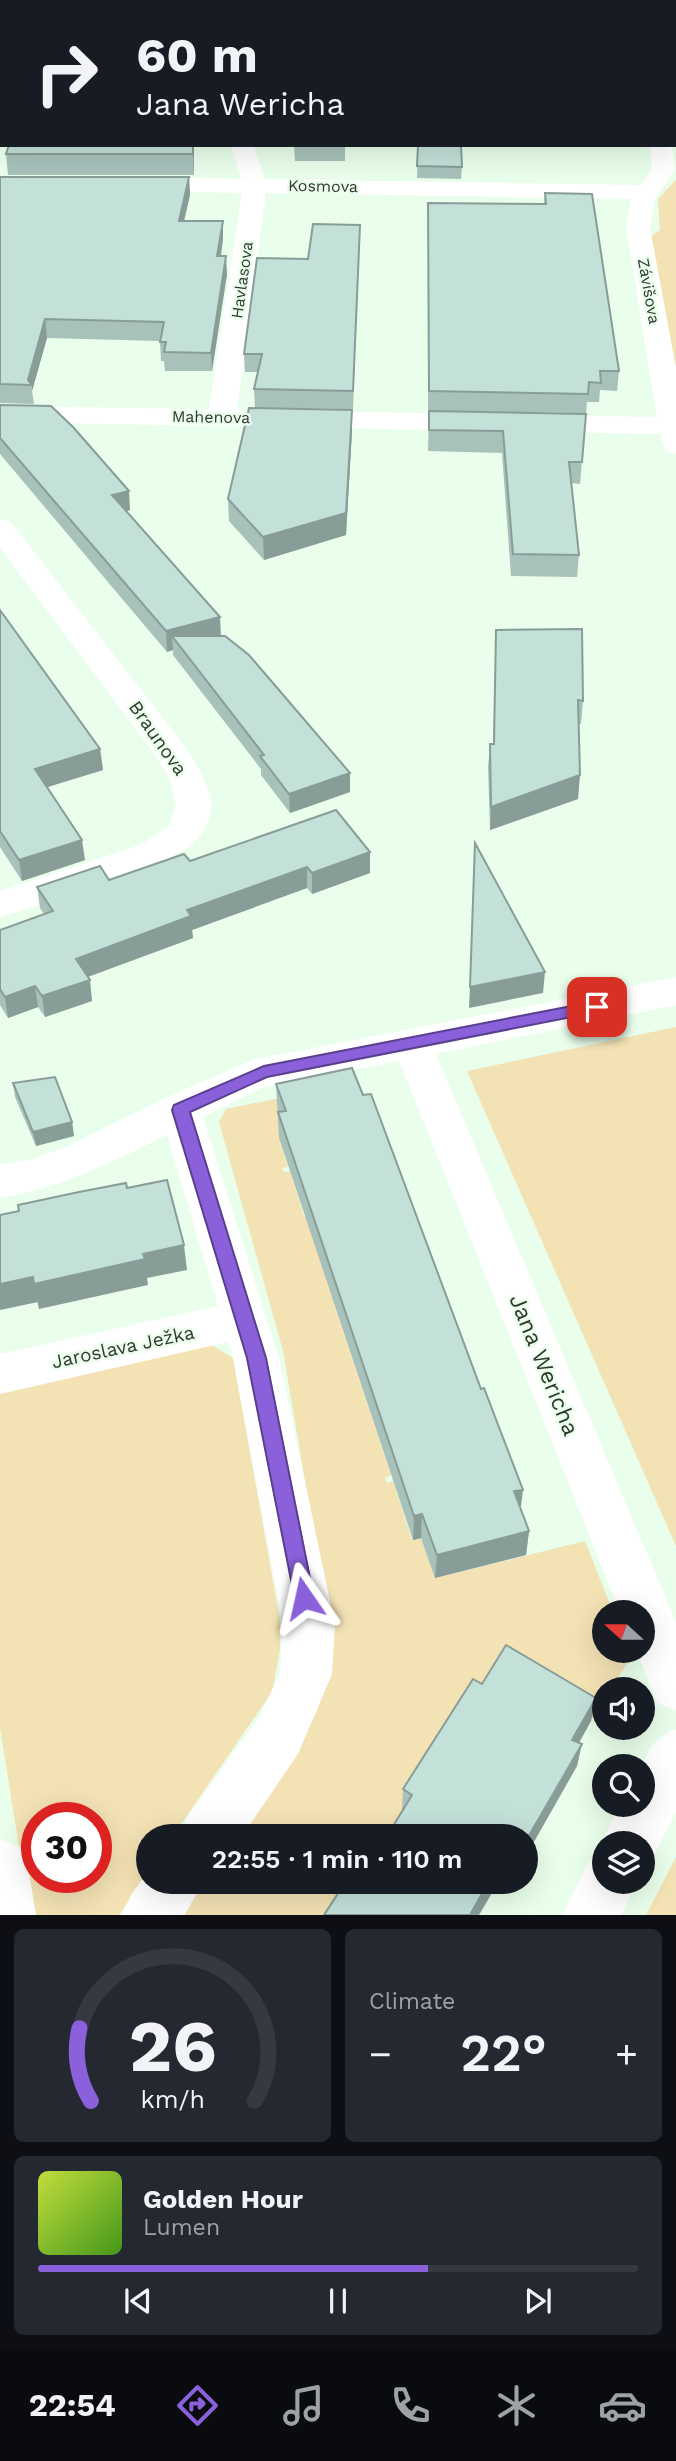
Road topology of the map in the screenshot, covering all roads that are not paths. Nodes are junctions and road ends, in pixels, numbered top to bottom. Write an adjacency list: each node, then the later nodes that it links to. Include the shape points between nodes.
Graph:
1 (243, 147): 4 (street, Havlasova)
2 (660, 147): 5 (street, Závišova, via 664,170)
3 (119, 184): 4 (street, Kosmova)
4 (255, 185): 5 (street, Kosmova); 7 (street, Havlasova)
5 (646, 192): 8 (street, Závišova, via 638,228)
6 (0, 414): 7 (street, Mahenova)
7 (222, 417): 8 (street, Mahenova)
8 (675, 436)
9 (0, 528): 10 (street, Braunova, via 171,752 194,805 189,824 164,848)
10 (0, 904)
11 (676, 991): 12 (street)
12 (411, 1044): 13 (street, via 252,1075); 17 (street, Jana Wericha)
13 (180, 1110): 14 (street, via 68,1164); 15 (street)
14 (0, 1181)
15 (245, 1319): 16 (street, Jaroslava Ježka); 19 (street, via 309,1625 306,1674 279,1735)
16 (0, 1374)
17 (676, 1685)
18 (676, 1756): 20 (street)
19 (216, 1824)
20 (636, 1831)
21 (0, 1867): 24 (street)
22 (166, 1894): 25 (street)
23 (602, 1894): 26 (street)
24 (7, 1915)
25 (151, 1915)
26 (591, 1915)

